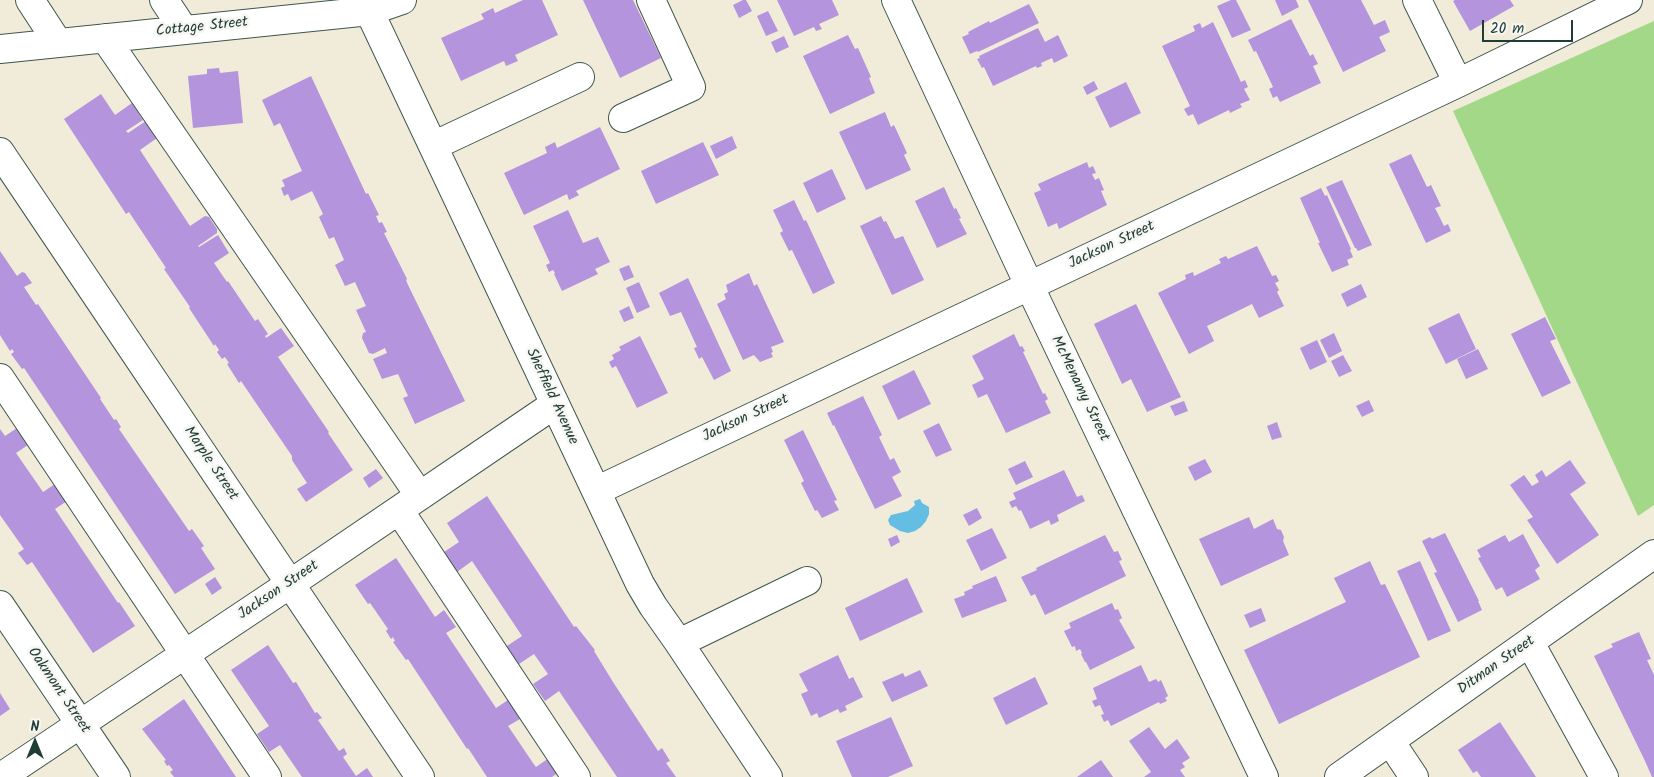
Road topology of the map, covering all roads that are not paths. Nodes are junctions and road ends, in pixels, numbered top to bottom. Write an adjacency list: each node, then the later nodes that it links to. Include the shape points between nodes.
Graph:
1 (30, 0): 11 (street)
2 (164, 0): 9 (street)
3 (402, 0): 8 (street, Cottage Street)
4 (651, 0): 15 (street, via 691,87)
5 (896, 0): 18 (street, McMenamy Street)
6 (1417, 0): 14 (street)
7 (1628, 0): 14 (street, Jackson Street)
8 (367, 6): 9 (street, Cottage Street); 16 (street, Sheffield Avenue)
9 (184, 30): 10 (street, Cottage Street)
10 (105, 38): 11 (street, Cottage Street); 22 (street)
11 (58, 43): 12 (street, Cottage Street)
12 (0, 49)
13 (580, 77): 16 (street)
14 (1458, 83): 18 (street, Jackson Street)
15 (623, 118)
16 (433, 146): 20 (street, Sheffield Avenue)
17 (0, 152): 25 (street, Marple Street)
18 (1029, 286): 21 (street, Jackson Street); 38 (street, McMenamy Street)
19 (0, 378): 29 (street)
20 (555, 404): 21 (street, Sheffield Avenue); 22 (street, Jackson Street)
21 (596, 491): 27 (street, Sheffield Avenue, via 640,584)
22 (410, 503): 25 (street, Jackson Street); 36 (street)
23 (1654, 554): 28 (street, Ditman Street)
24 (807, 581): 27 (street)
25 (290, 584): 29 (street, Jackson Street); 35 (street, Marple Street)
26 (0, 605): 30 (street, Oakmont Street)
27 (679, 643): 37 (street, Sheffield Avenue)
28 (1530, 643): 31 (street, Ditman Street); 41 (street)
29 (184, 654): 30 (street, Jackson Street); 34 (street)
30 (80, 724): 32 (street, Jackson Street); 33 (street, Oakmont Street)
31 (1390, 741): 39 (street, Ditman Street); 40 (street)
32 (1, 777)
33 (116, 777)
34 (267, 777)
35 (420, 777)
36 (576, 777)
37 (768, 777)
38 (1264, 777)
39 (1339, 777)
40 (1414, 777)
41 (1604, 777)

